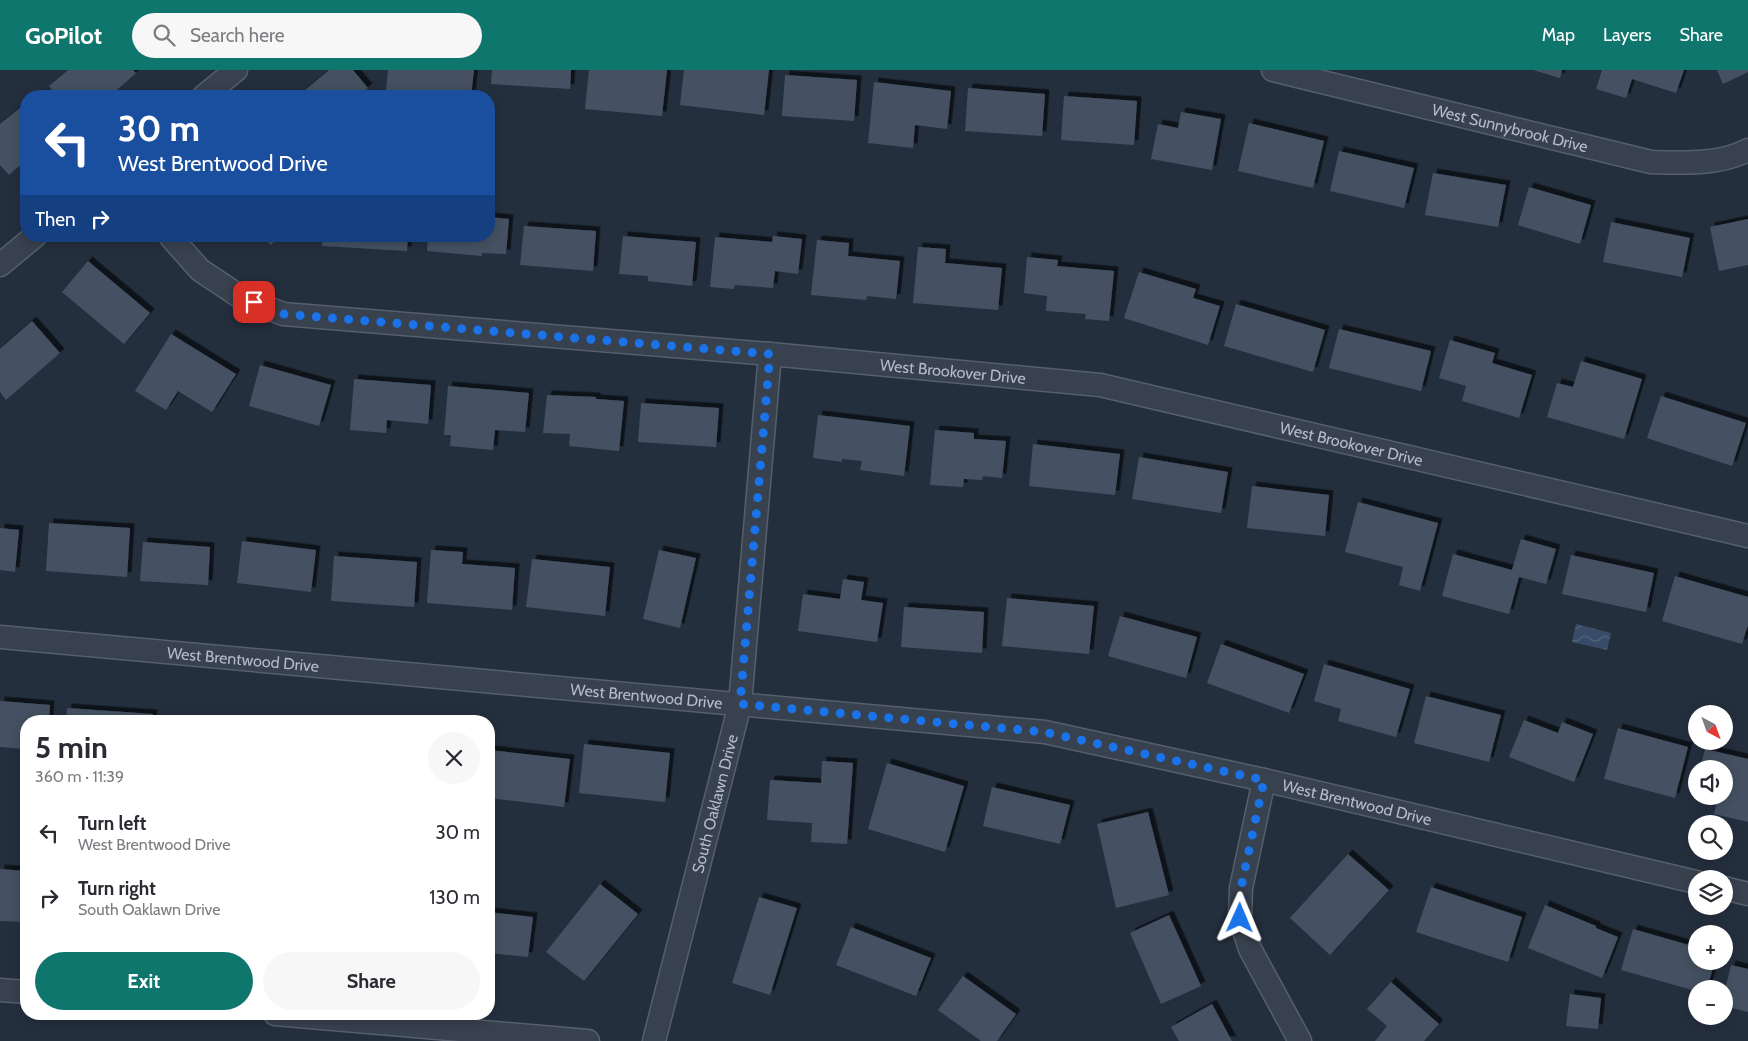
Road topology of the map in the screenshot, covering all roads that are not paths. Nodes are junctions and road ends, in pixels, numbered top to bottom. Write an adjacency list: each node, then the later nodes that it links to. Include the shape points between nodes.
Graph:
1 (236, 70): 3 (street)
2 (1273, 70): 4 (street, West Sunnybrook Drive, via 1651,162 1697,163)
3 (211, 90)
4 (1748, 150)
5 (28, 242): 7 (street)
6 (175, 242): 8 (street, West Brookover Drive, via 200,270 239,296 283,314)
7 (0, 265)
8 (770, 354): 9 (street, West Brookover Drive, via 1100,385); 11 (street, South Oaklawn Drive)
9 (1748, 536)
10 (0, 637): 11 (street, West Brentwood Drive)
11 (740, 704): 12 (street, West Brentwood Drive, via 1044,732); 20 (street, South Oaklawn Drive)
12 (1264, 780): 13 (street, West Brentwood Drive); 21 (street, via 1241,888 1240,918 1250,949)
13 (1688, 880)
14 (1733, 890): 15 (street)
15 (1748, 894)
16 (0, 990): 17 (street)
17 (20, 992)
18 (345, 1020): 19 (street)
19 (588, 1041)
20 (654, 1041)
21 (1300, 1041)

